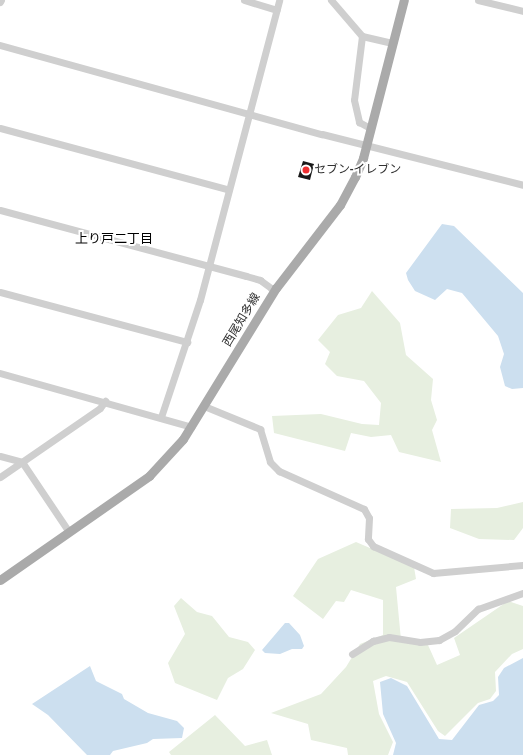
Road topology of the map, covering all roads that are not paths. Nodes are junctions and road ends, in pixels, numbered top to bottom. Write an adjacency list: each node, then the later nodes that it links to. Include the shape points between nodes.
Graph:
1 (244, 0): 7 (street)
2 (279, 0): 7 (street)
3 (330, 0): 9 (street)
4 (404, 0): 10 (main road, 西尾知多線)
5 (478, 0): 6 (street)
6 (491, 1): 8 (street)
7 (276, 10): 12 (street)
8 (523, 11)
9 (362, 36): 10 (street); 14 (street, via 354,100 359,122)
10 (392, 44): 14 (main road, 西尾知多線)
11 (0, 45): 12 (street)
12 (249, 112): 15 (street); 17 (street)
13 (0, 128): 17 (street)
14 (370, 128): 15 (main road, 西尾知多線)
15 (366, 144): 16 (street); 20 (main road, 西尾知多線, via 355,177 340,205)
16 (523, 185)
17 (229, 190): 19 (street)
18 (0, 210): 19 (street)
19 (208, 266): 20 (street, via 260,280 271,288); 22 (street)
20 (276, 288): 25 (main road, 西尾知多線)
21 (0, 292): 22 (street)
22 (187, 342): 26 (street, via 167,392)
23 (0, 373): 24 (street)
24 (105, 401): 26 (street); 29 (street, via 100,408)
25 (204, 406): 27 (main road, 西尾知多線); 32 (street, via 260,430 270,462 280,470 364,509 369,518 368,539 374,546 433,572)
26 (161, 417): 27 (street)
27 (192, 427): 31 (main road, 西尾知多線, via 171,455 149,476)
28 (0, 456): 29 (street)
29 (22, 462): 30 (street); 31 (street)
30 (0, 477)
31 (69, 532): 33 (main road, 西尾知多線)
32 (523, 565)
33 (0, 580)
34 (523, 593): 35 (street, via 478,609 451,634 439,640 420,642 389,637 373,642)
35 (352, 654)

